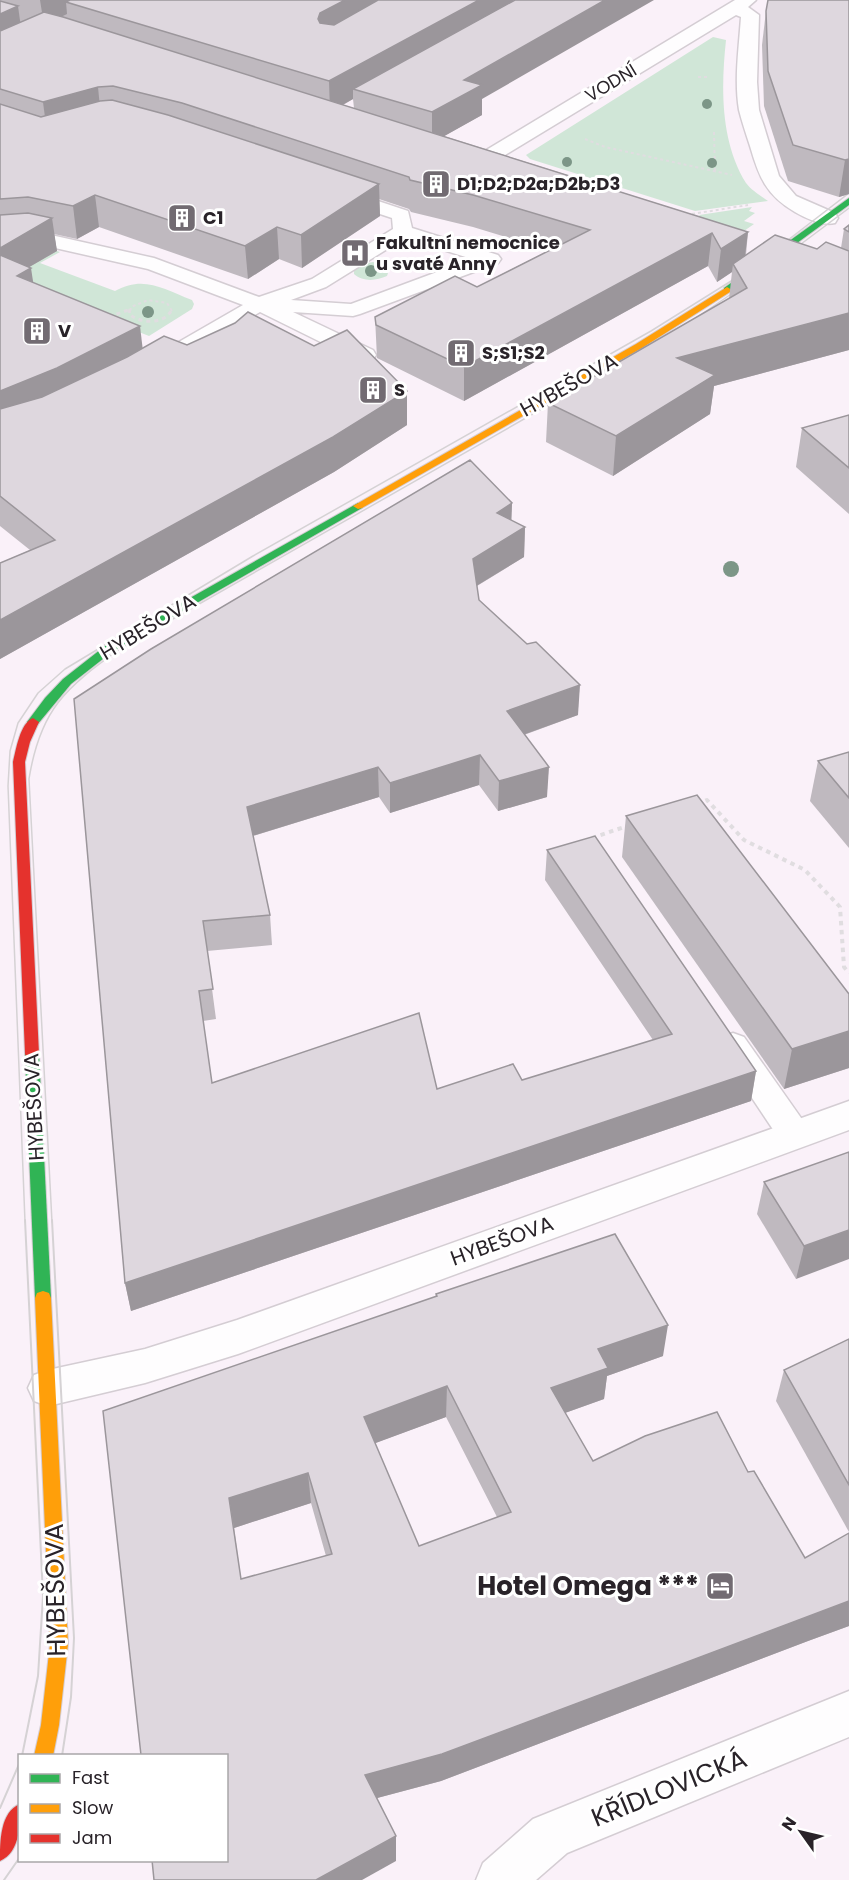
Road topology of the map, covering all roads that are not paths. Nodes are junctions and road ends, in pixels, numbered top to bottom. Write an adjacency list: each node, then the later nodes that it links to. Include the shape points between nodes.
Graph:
1 (741, 4): 2 (street, VODNÍ); 6 (street, via 750,15 749,110 769,177 789,200)
2 (470, 163): 3 (street)
3 (497, 172)
4 (323, 189): 7 (lane, via 401,215)
5 (849, 201): 6 (street, HYBEŠOVA)
6 (827, 218): 10 (street, HYBEŠOVA)
7 (403, 231): 12 (lane, via 319,283); 12 (lane, via 491,259 352,310)
8 (0, 239): 12 (lane, via 33,237 154,264)
9 (758, 252): 10 (street)
10 (775, 257): 11 (street); 18 (street, HYBEŠOVA, via 622,356 117,643 66,680 40,708 22,743 19,762)
11 (791, 261)
12 (258, 304): 13 (lane); 14 (lane)
13 (365, 355)
14 (141, 373)
15 (719, 1025): 17 (lane)
16 (849, 1115): 17 (street, HYBEŠOVA)
17 (794, 1134): 18 (street, HYBEŠOVA, via 238,1337 145,1366)
18 (48, 1388): 20 (street, HYBEŠOVA, via 59,1644)
19 (849, 1714): 23 (street, KŘÍDLOVICKÁ, via 550,1836)
20 (43, 1754)
21 (18, 1817): 22 (street)
22 (0, 1851)
23 (500, 1880)

